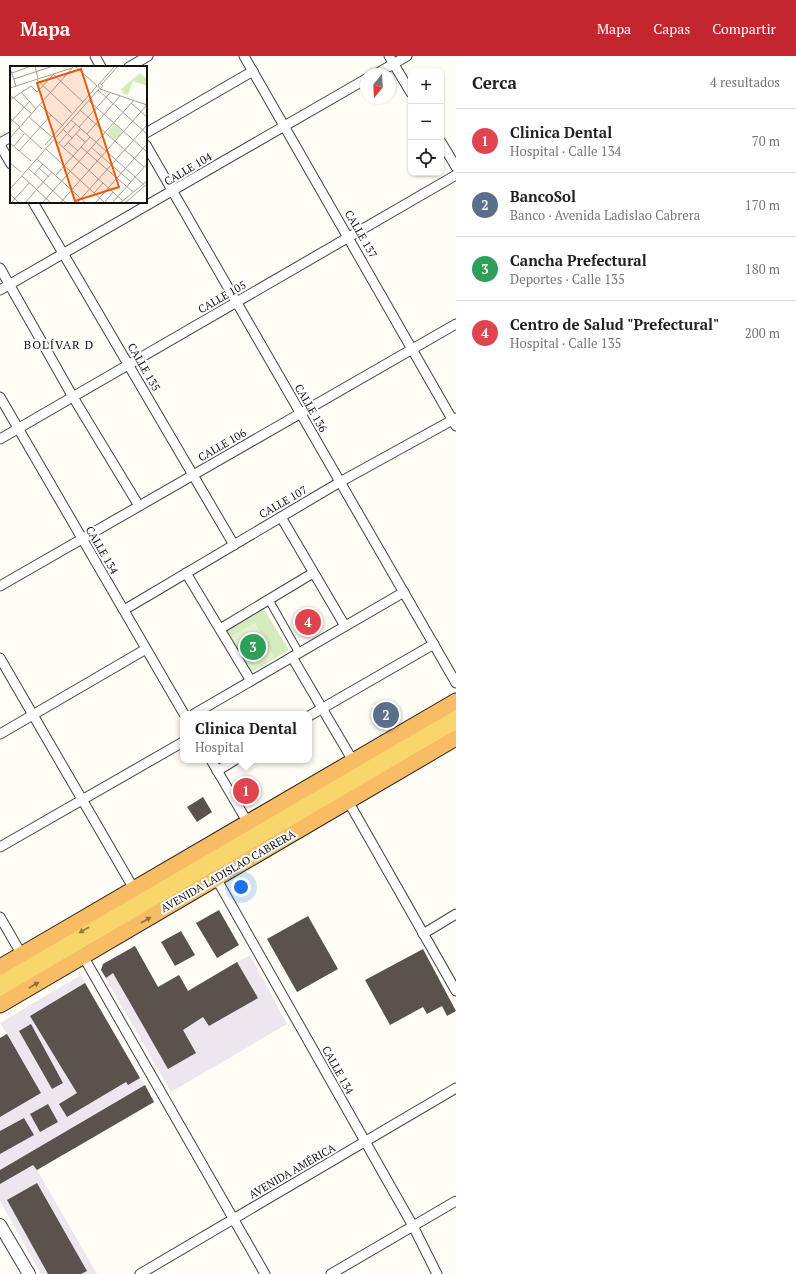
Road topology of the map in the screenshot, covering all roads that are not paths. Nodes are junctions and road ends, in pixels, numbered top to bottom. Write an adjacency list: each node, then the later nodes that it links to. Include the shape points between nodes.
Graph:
1 (95, 56): 6 (street)
2 (148, 56): 7 (street)
3 (244, 56): 9 (street, CALLE 137)
4 (407, 56): 5 (street)
5 (391, 60): 8 (street); 11 (street)
6 (100, 66)
7 (131, 66)
8 (382, 68)
9 (254, 72): 12 (street, CALLE 137); 13 (street)
10 (360, 82): 12 (street, CALLE 104)
11 (408, 88)
12 (284, 125): 21 (street, CALLE 104); 23 (street, CALLE 137)
13 (147, 132)
14 (10, 137): 15 (street)
15 (0, 144): 18 (street)
16 (147, 147): 21 (street, CALLE 136)
17 (444, 147): 19 (street)
18 (10, 162)
19 (456, 167)
20 (456, 176): 23 (street, CALLE 105)
21 (173, 192): 24 (street, CALLE 104); 28 (street, CALLE 136)
22 (34, 203): 24 (street, CALLE 135)
23 (349, 237): 28 (street, CALLE 105); 30 (street, CALLE 137)
24 (64, 254): 26 (street, CALLE 104); 31 (street, CALLE 135)
25 (0, 268): 26 (street)
26 (10, 285): 27 (street, CALLE 104); 33 (street)
27 (0, 290)
28 (237, 302): 31 (street, CALLE 105); 34 (street, CALLE 136)
29 (456, 324): 30 (street, CALLE 106)
30 (413, 348): 34 (street, CALLE 106); 35 (street, CALLE 137)
31 (129, 365): 33 (street, CALLE 105); 38 (street, CALLE 135)
32 (0, 397): 36 (street, CALLE 134)
33 (73, 397): 36 (street, CALLE 105); 40 (street)
34 (301, 413): 38 (street, CALLE 106); 39 (street, CALLE 136)
35 (455, 421): 39 (street, CALLE 107)
36 (18, 428): 37 (street, CALLE 105); 42 (street, CALLE 134)
37 (0, 439)
38 (193, 475): 40 (street, CALLE 106); 43 (street, CALLE 135)
39 (340, 482): 41 (street, CALLE 107); 47 (street, CALLE 136)
40 (140, 506): 42 (street, CALLE 106)
41 (281, 518): 43 (street, CALLE 107); 45 (street)
42 (82, 538): 46 (street, CALLE 106); 49 (street, CALLE 134)
43 (234, 545): 44 (street, CALLE 107)
44 (186, 573): 49 (street, CALLE 107); 51 (street)
45 (313, 573): 48 (street); 50 (street)
46 (0, 586)
47 (404, 592): 50 (street); 52 (street, CALLE 136)
48 (269, 600): 51 (street); 54 (street)
49 (124, 610): 53 (street, CALLE 134)
50 (345, 626): 54 (street)
51 (220, 629): 56 (street)
52 (434, 644): 57 (street, CALLE 136); 59 (street)
53 (146, 649): 60 (street, CALLE 134); 64 (street)
54 (296, 655): 56 (street); 59 (street)
55 (0, 658): 64 (street)
56 (251, 681): 61 (street)
57 (456, 683)
58 (456, 701): 69 (highway)
59 (322, 708): 63 (street); 69 (street)
60 (182, 711)
61 (199, 711)
62 (456, 712): 85 (main road, AVENIDA LADISLAO CABRERA, one-way to 85)
63 (312, 714)
64 (33, 715): 66 (street); 73 (street)
65 (456, 726): 87 (main road, AVENIDA LADISLAO CABRERA)
66 (0, 734)
67 (456, 738): 74 (highway, AVENIDA LADISLAO CABRERA)
68 (180, 744): 73 (street)
69 (353, 761): 75 (highway)
70 (213, 763): 72 (street)
71 (230, 763): 72 (street)
72 (217, 771): 75 (street)
73 (82, 800): 76 (street); 78 (street)
74 (348, 801): 77 (highway, AVENIDA LADISLAO CABRERA); 81 (street)
75 (248, 823): 78 (highway)
76 (0, 847)
77 (216, 878): 83 (highway, AVENIDA LADISLAO CABRERA, one-way to 77); 90 (street, CALLE 134)
78 (134, 889): 82 (highway)
79 (456, 914): 81 (street)
80 (0, 918): 82 (street)
81 (423, 934): 86 (street)
82 (22, 955): 84 (highway)
83 (83, 956): 88 (highway, AVENIDA LADISLAO CABRERA, one-way to 83); 92 (street)
84 (0, 967)
85 (0, 980)
86 (456, 991)
87 (0, 992)
88 (0, 1005)
89 (456, 1088): 90 (street, AVENIDA AMÉRICA)
90 (364, 1142): 92 (street, AVENIDA AMÉRICA); 94 (street, CALLE 134)
91 (456, 1201): 94 (street)
92 (233, 1219): 96 (street, AVENIDA AMÉRICA); 97 (street)
93 (0, 1225): 95 (street)
94 (413, 1226): 98 (street); 99 (street, CALLE 134)
95 (30, 1274)
96 (140, 1274)
97 (265, 1274)
98 (331, 1274)
99 (437, 1274)

